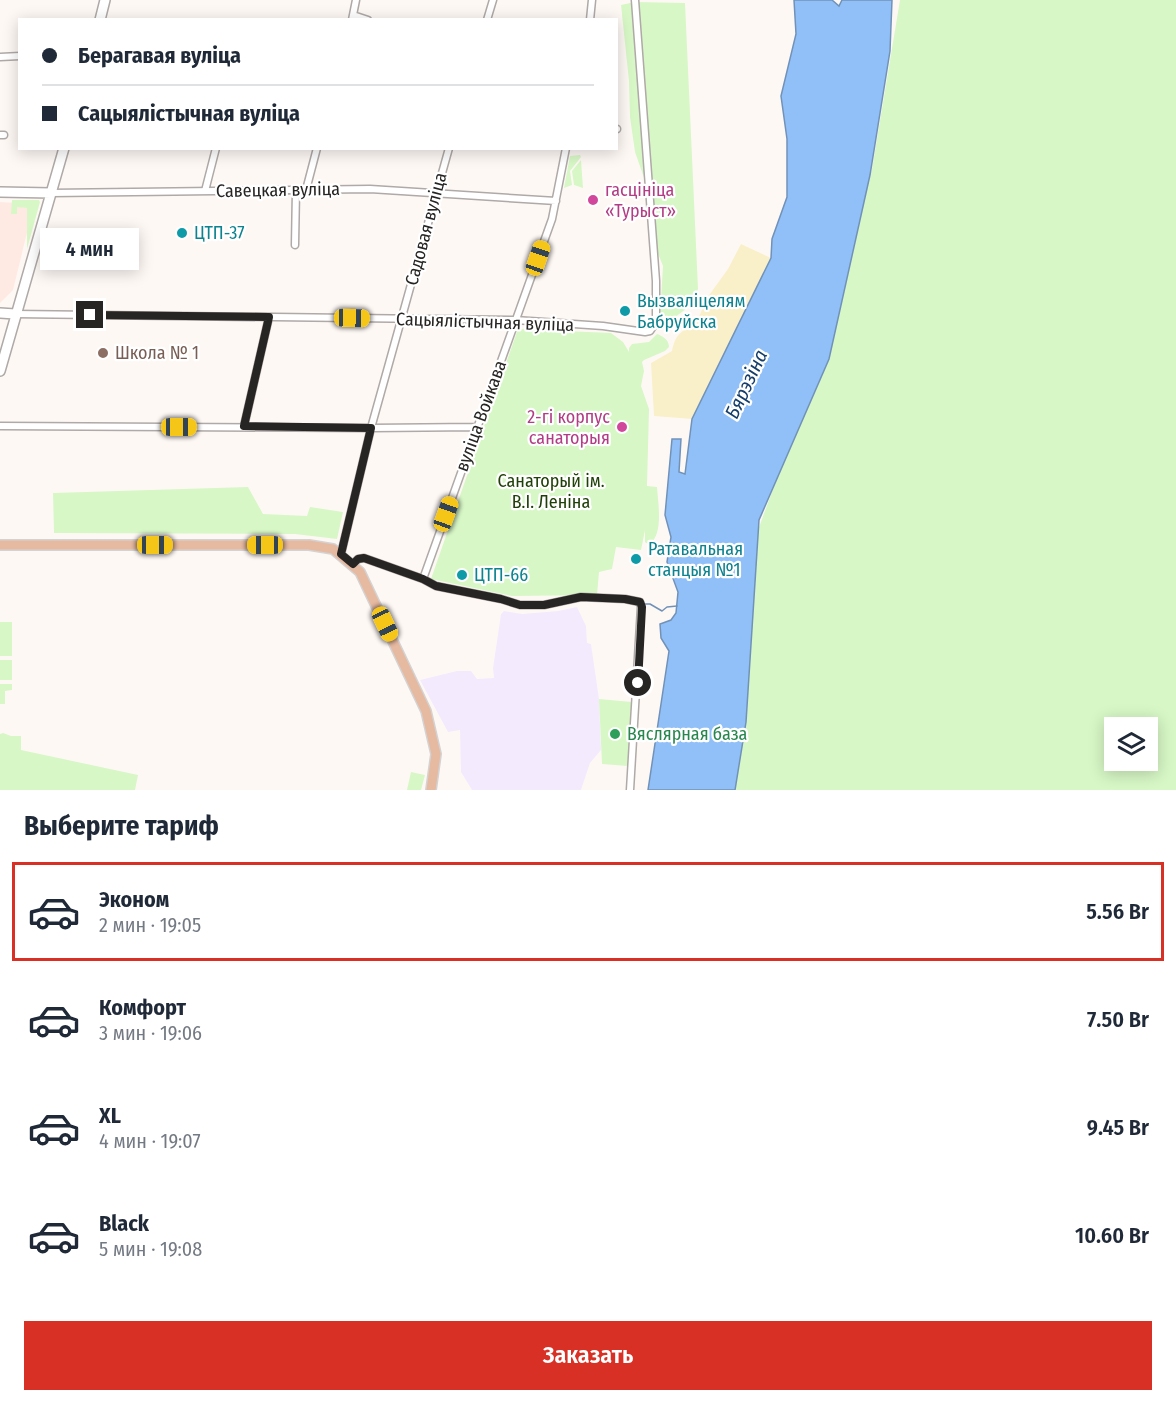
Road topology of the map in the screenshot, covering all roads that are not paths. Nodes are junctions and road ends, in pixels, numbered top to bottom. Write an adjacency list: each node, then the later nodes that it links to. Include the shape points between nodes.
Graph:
1 (105, 0): 7 (main road)
2 (356, 0): 6 (street)
3 (493, 0): 8 (street)
4 (592, 0): 9 (street)
5 (635, 0): 29 (street, Сацыялістычная вуліца, via 656,322 645,332)
6 (352, 17)
7 (100, 18)
8 (488, 18)
9 (590, 18)
10 (18, 56): 11 (street)
11 (0, 57)
12 (62, 150): 22 (main road)
13 (215, 150): 19 (street)
14 (316, 150): 18 (street)
15 (448, 150): 21 (street, Садовая вуліца)
16 (566, 150): 23 (street, вуліца Войкава)
17 (296, 190): 18 (street, Савецкая вуліца); 19 (street, Савецкая вуліца); 24 (street)
18 (306, 190): 21 (street, Савецкая вуліца)
19 (205, 191): 22 (street, Савецкая вуліца)
20 (0, 192): 22 (main road, Савецкая вуліца)
21 (436, 192): 23 (street, Савецкая вуліца); 28 (street, Садовая вуліца)
22 (51, 193): 26 (main road)
23 (556, 201): 29 (street, вуліца Войкава)
24 (295, 245)
25 (0, 314): 26 (main road, Сацыялістычная вуліца)
26 (15, 314): 27 (street, Сацыялістычная вуліца); 30 (main road)
27 (269, 317): 28 (street, Сацыялістычная вуліца); 32 (street)
28 (402, 319): 29 (street, Сацыялістычная вуліца); 34 (street, Садовая вуліца)
29 (515, 320): 33 (street, вуліца Войкава)
30 (0, 371)
31 (0, 426): 32 (street)
32 (244, 426): 34 (street)
33 (477, 427): 34 (street); 38 (street, вуліца Войкава)
34 (371, 428): 36 (street, Садовая вуліца)
35 (0, 546): 36 (main road, via 309,545)
36 (341, 554): 37 (main road)
37 (353, 564): 38 (street, via 364,558); 39 (main road, via 426,711 436,754)
38 (423, 579): 40 (street, via 436,586 520,605 544,605 581,597 640,602)
39 (431, 790)
40 (630, 790)

